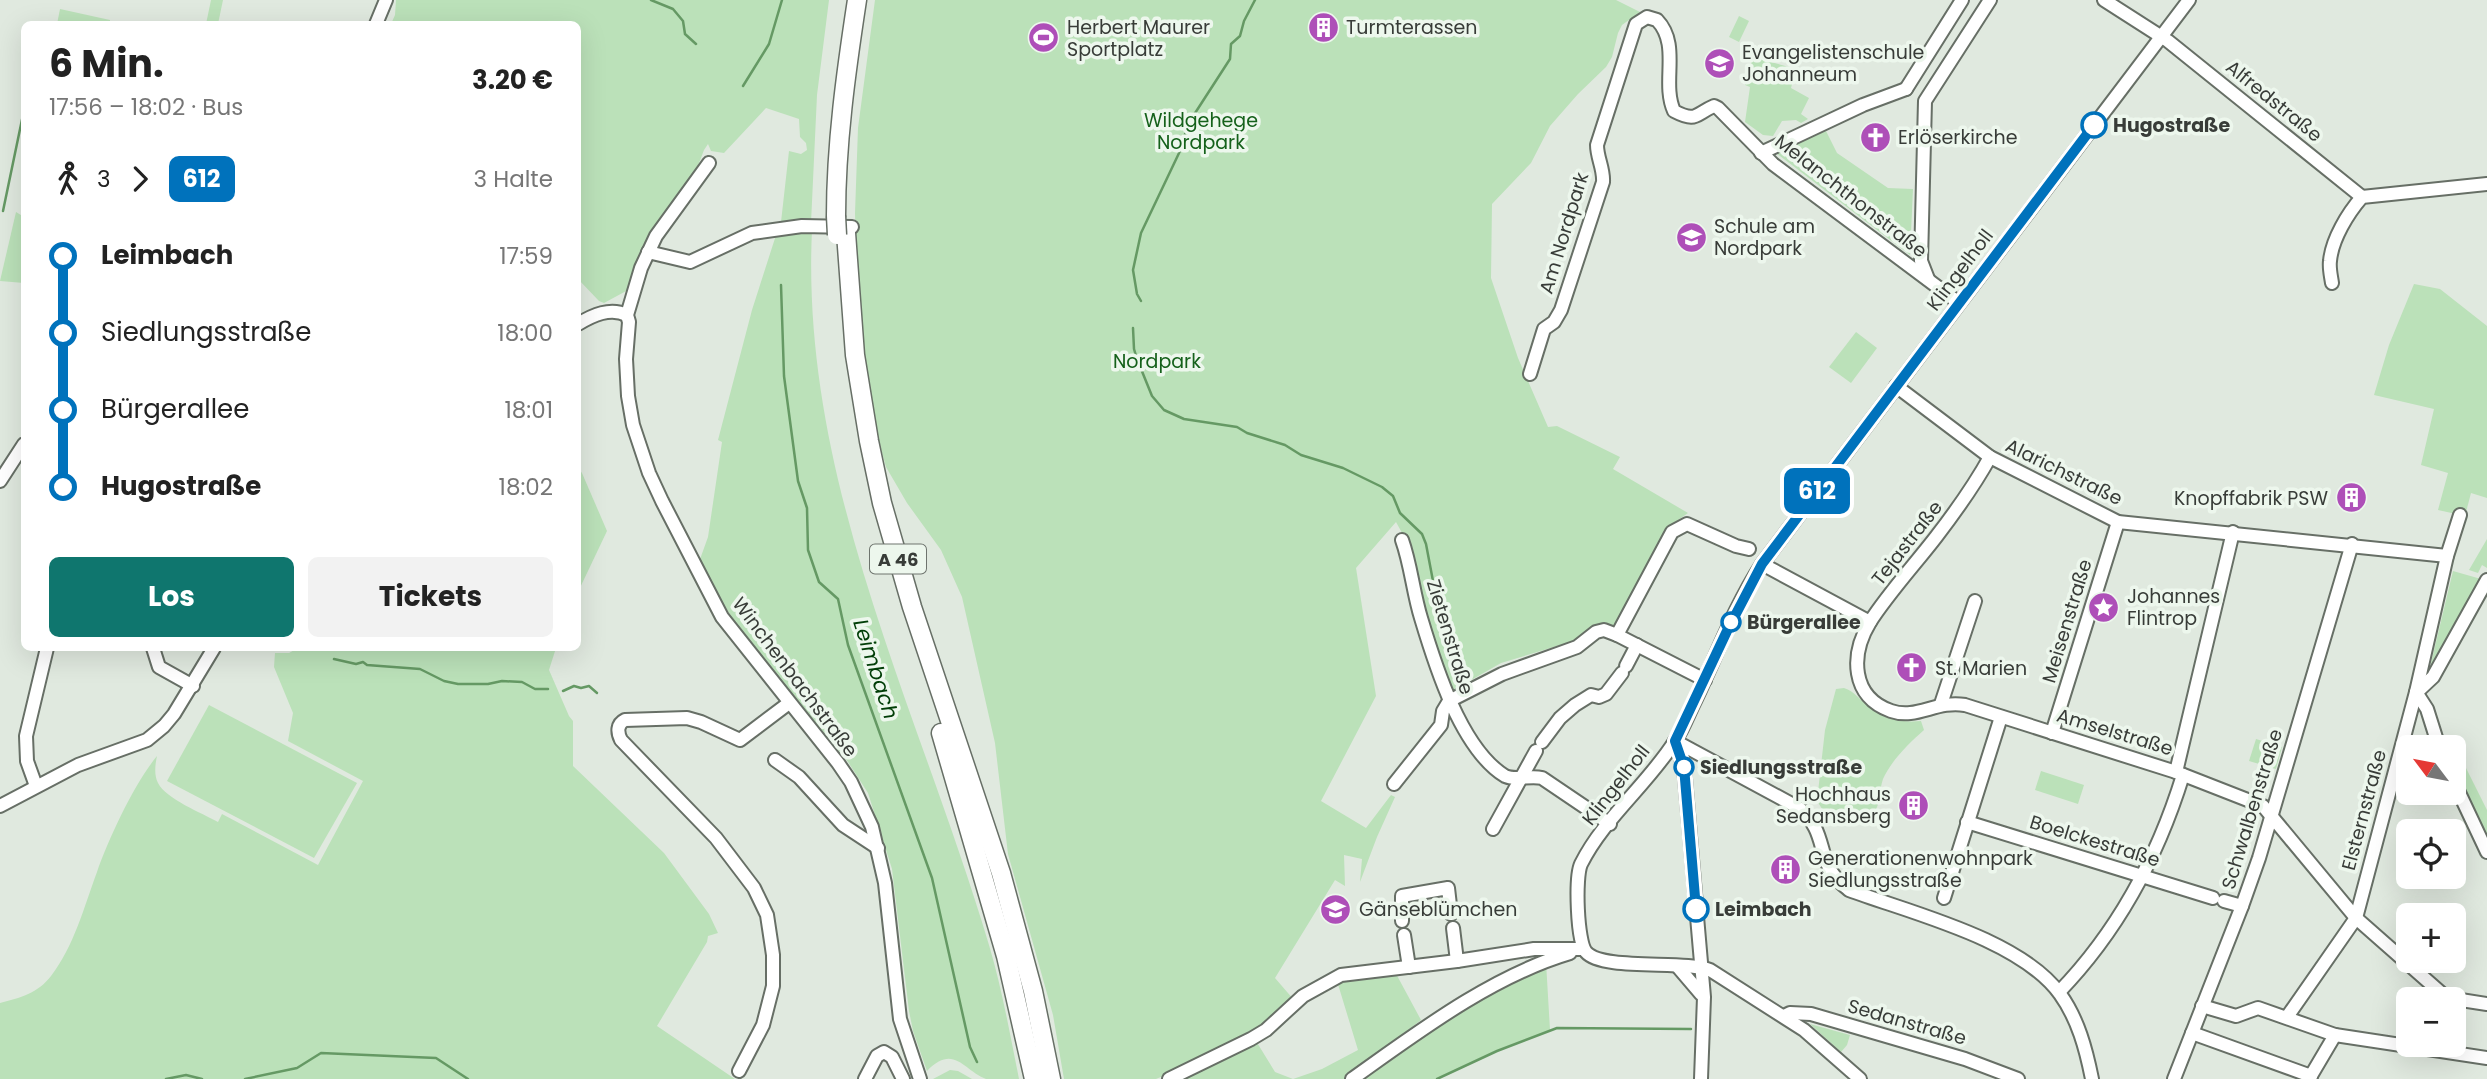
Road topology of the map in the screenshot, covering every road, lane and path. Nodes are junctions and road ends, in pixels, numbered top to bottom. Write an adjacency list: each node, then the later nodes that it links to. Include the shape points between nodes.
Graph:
1 (386, 0): 9 (street)
2 (857, 0): 17 (highway, A 46, via 838,165)
3 (868, 0): 17 (highway, A 46)
4 (1962, 0): 11 (street)
5 (1990, 0): 12 (street)
6 (2104, 0): 10 (street)
7 (2189, 0): 10 (street, Klingelholl)
8 (1641, 19): 13 (street, Melanchthonstraße, via 1650,16 1657,20 1668,36 1674,111 1699,116 1714,106); 24 (street, Am Nordpark, via 1597,145 1603,182 1561,310 1545,330)
9 (377, 21)
10 (2161, 36): 16 (street, Alfredstraße); 21 (street, Klingelholl)
11 (1906, 89): 12 (street); 13 (street)
12 (1925, 101): 19 (street, via 1921,261)
13 (1761, 153): 19 (street, Melanchthonstraße)
14 (709, 163): 18 (street, Winchenbachstraße, via 671,212)
15 (2487, 184): 16 (street)
16 (2362, 197): 20 (street, via 2331,251)
17 (844, 226): 18 (street, via 752,233 690,262); 99 (highway, A 46, via 843,347 867,482 1006,956); 100 (highway, A 46, via 855,355 882,503 1001,873)
18 (648, 252): 22 (street, Winchenbachstraße)
19 (1928, 279): 21 (street, Melanchthonstraße)
20 (2332, 283)
21 (1959, 303): 25 (street, Klingelholl)
22 (627, 316): 23 (street, via 604,312); 48 (street, Winchenbachstraße, via 628,396 649,473 722,617)
23 (581, 323)
24 (1530, 374)
25 (1896, 386): 27 (street, Alarichstraße); 34 (street, Klingelholl)
26 (21, 449): 28 (street)
27 (1990, 457): 30 (street, Alarichstraße); 38 (street, Tejastraße, via 1971,491)
28 (0, 481)
29 (2460, 515): 35 (street, Elsternstraße)
30 (2118, 522): 31 (street, Alarichstraße); 51 (street, Meisenstraße)
31 (2233, 533): 33 (street, Alarichstraße); 55 (street)
32 (1402, 540): 47 (street, Zietenstraße)
33 (2352, 544): 35 (street, Alarichstraße); 61 (street, Schwalbenstraße)
34 (1756, 555): 38 (street); 39 (street, via 1682,525 1672,532); 44 (street, Klingelholl)
35 (2447, 556): 46 (street, Elsternstraße)
36 (2487, 580): 46 (street, via 2433,677)
37 (1975, 601): 49 (street)
38 (1870, 622): 49 (street, Tejastraße, via 1858,664 1859,680 1869,699 1906,713)
39 (1617, 635): 40 (street); 47 (street, via 1596,632 1577,647 1502,674)
40 (1637, 645): 44 (street); 56 (street, via 1606,694 1585,697 1560,718)
41 (46, 651): 58 (street, via 26,736 27,761)
42 (154, 651): 45 (street, via 159,667)
43 (212, 651): 45 (street)
44 (1705, 680): 53 (street, Klingelholl)
45 (192, 687): 58 (street, via 164,726 147,740)
46 (2416, 692): 52 (street); 70 (street, Elsternstraße)
47 (1449, 701): 56 (street, Zietenstraße, via 1488,761 1506,776); 57 (street, via 1441,725)
48 (789, 703): 65 (street, Winchenbachstraße, via 851,782); 94 (street, via 740,740 687,718 625,720 618,729 621,740 716,838 754,888 766,915 774,955 773,986 763,1025)
49 (1941, 704): 50 (street, Amselstraße, via 1965,705)
50 (2001, 717): 51 (street, Amselstraße); 62 (street)
51 (2052, 733): 55 (street, Amselstraße)
52 (2435, 735)
53 (1675, 741): 63 (street, Klingelholl); 72 (street, via 1811,818 1835,878 1849,890); 77 (street, via 1684,767)
54 (775, 760): 65 (street, via 799,777 843,825)
55 (2180, 773): 61 (street, Amselstraße); 67 (street, via 2165,831)
56 (1521, 777): 63 (street, Zietenstraße, via 1542,778); 64 (street)
57 (1394, 784)
58 (36, 786): 60 (street)
59 (2465, 805): 66 (street)
60 (0, 806)
61 (2272, 813): 68 (street, Schwalbenstraße); 70 (street)
62 (1967, 822): 67 (street, Boelckestraße); 72 (street)
63 (1609, 824): 75 (street, Klingelholl, via 1578,875)
64 (1493, 829)
65 (878, 848): 98 (street, Winchenbachstraße, via 900,1018)
66 (2487, 852)
67 (2143, 876): 68 (street, Boelckestraße); 82 (street, via 2096,950)
68 (2242, 906): 86 (street, Schwalbenstraße)
69 (1451, 914): 71 (street, via 1448,888 1402,896)
70 (2356, 918): 81 (street); 88 (street, Elsternstraße)
71 (1402, 921)
72 (1937, 922): 82 (street, via 2020,958)
73 (1453, 929): 76 (street)
74 (1404, 935): 78 (street)
75 (1583, 949): 76 (street, via 1534,949); 79 (street, via 1604,960); 102 (street, via 1534,965 1447,1013)
76 (1457, 961): 78 (street)
77 (1700, 966): 79 (street); 80 (street); 83 (street)
78 (1409, 967): 101 (street, via 1335,977 1303,996 1266,1030)
79 (1678, 967): 83 (street)
80 (1727, 979): 83 (street); 87 (street)
81 (2434, 987)
82 (2059, 992): 106 (street, via 2080,1033)
83 (1704, 997): 103 (street)
84 (2466, 1001): 85 (street)
85 (2487, 1004)
86 (2202, 1006): 88 (street, via 2236,1016 2258,1008); 89 (street, Schwalbenstraße)
87 (1784, 1016): 104 (street); 105 (street, Sedanstraße, via 1811,1014)
88 (2287, 1017): 90 (street)
89 (2192, 1033): 95 (street); 107 (street, Schwalbenstraße)
90 (2336, 1035): 91 (street); 95 (street)
91 (2396, 1044)
92 (2466, 1055): 93 (street)
93 (2487, 1058)
94 (739, 1071)
95 (2310, 1078)
96 (864, 1079): 97 (street, via 884,1052 892,1057)
97 (903, 1079)
98 (920, 1079)
99 (1034, 1079)
100 (1051, 1079)
101 (1169, 1079)
102 (1352, 1079)
103 (1701, 1079)
104 (1860, 1079)
105 (2018, 1079)
106 (2092, 1079)
107 (2174, 1079)

